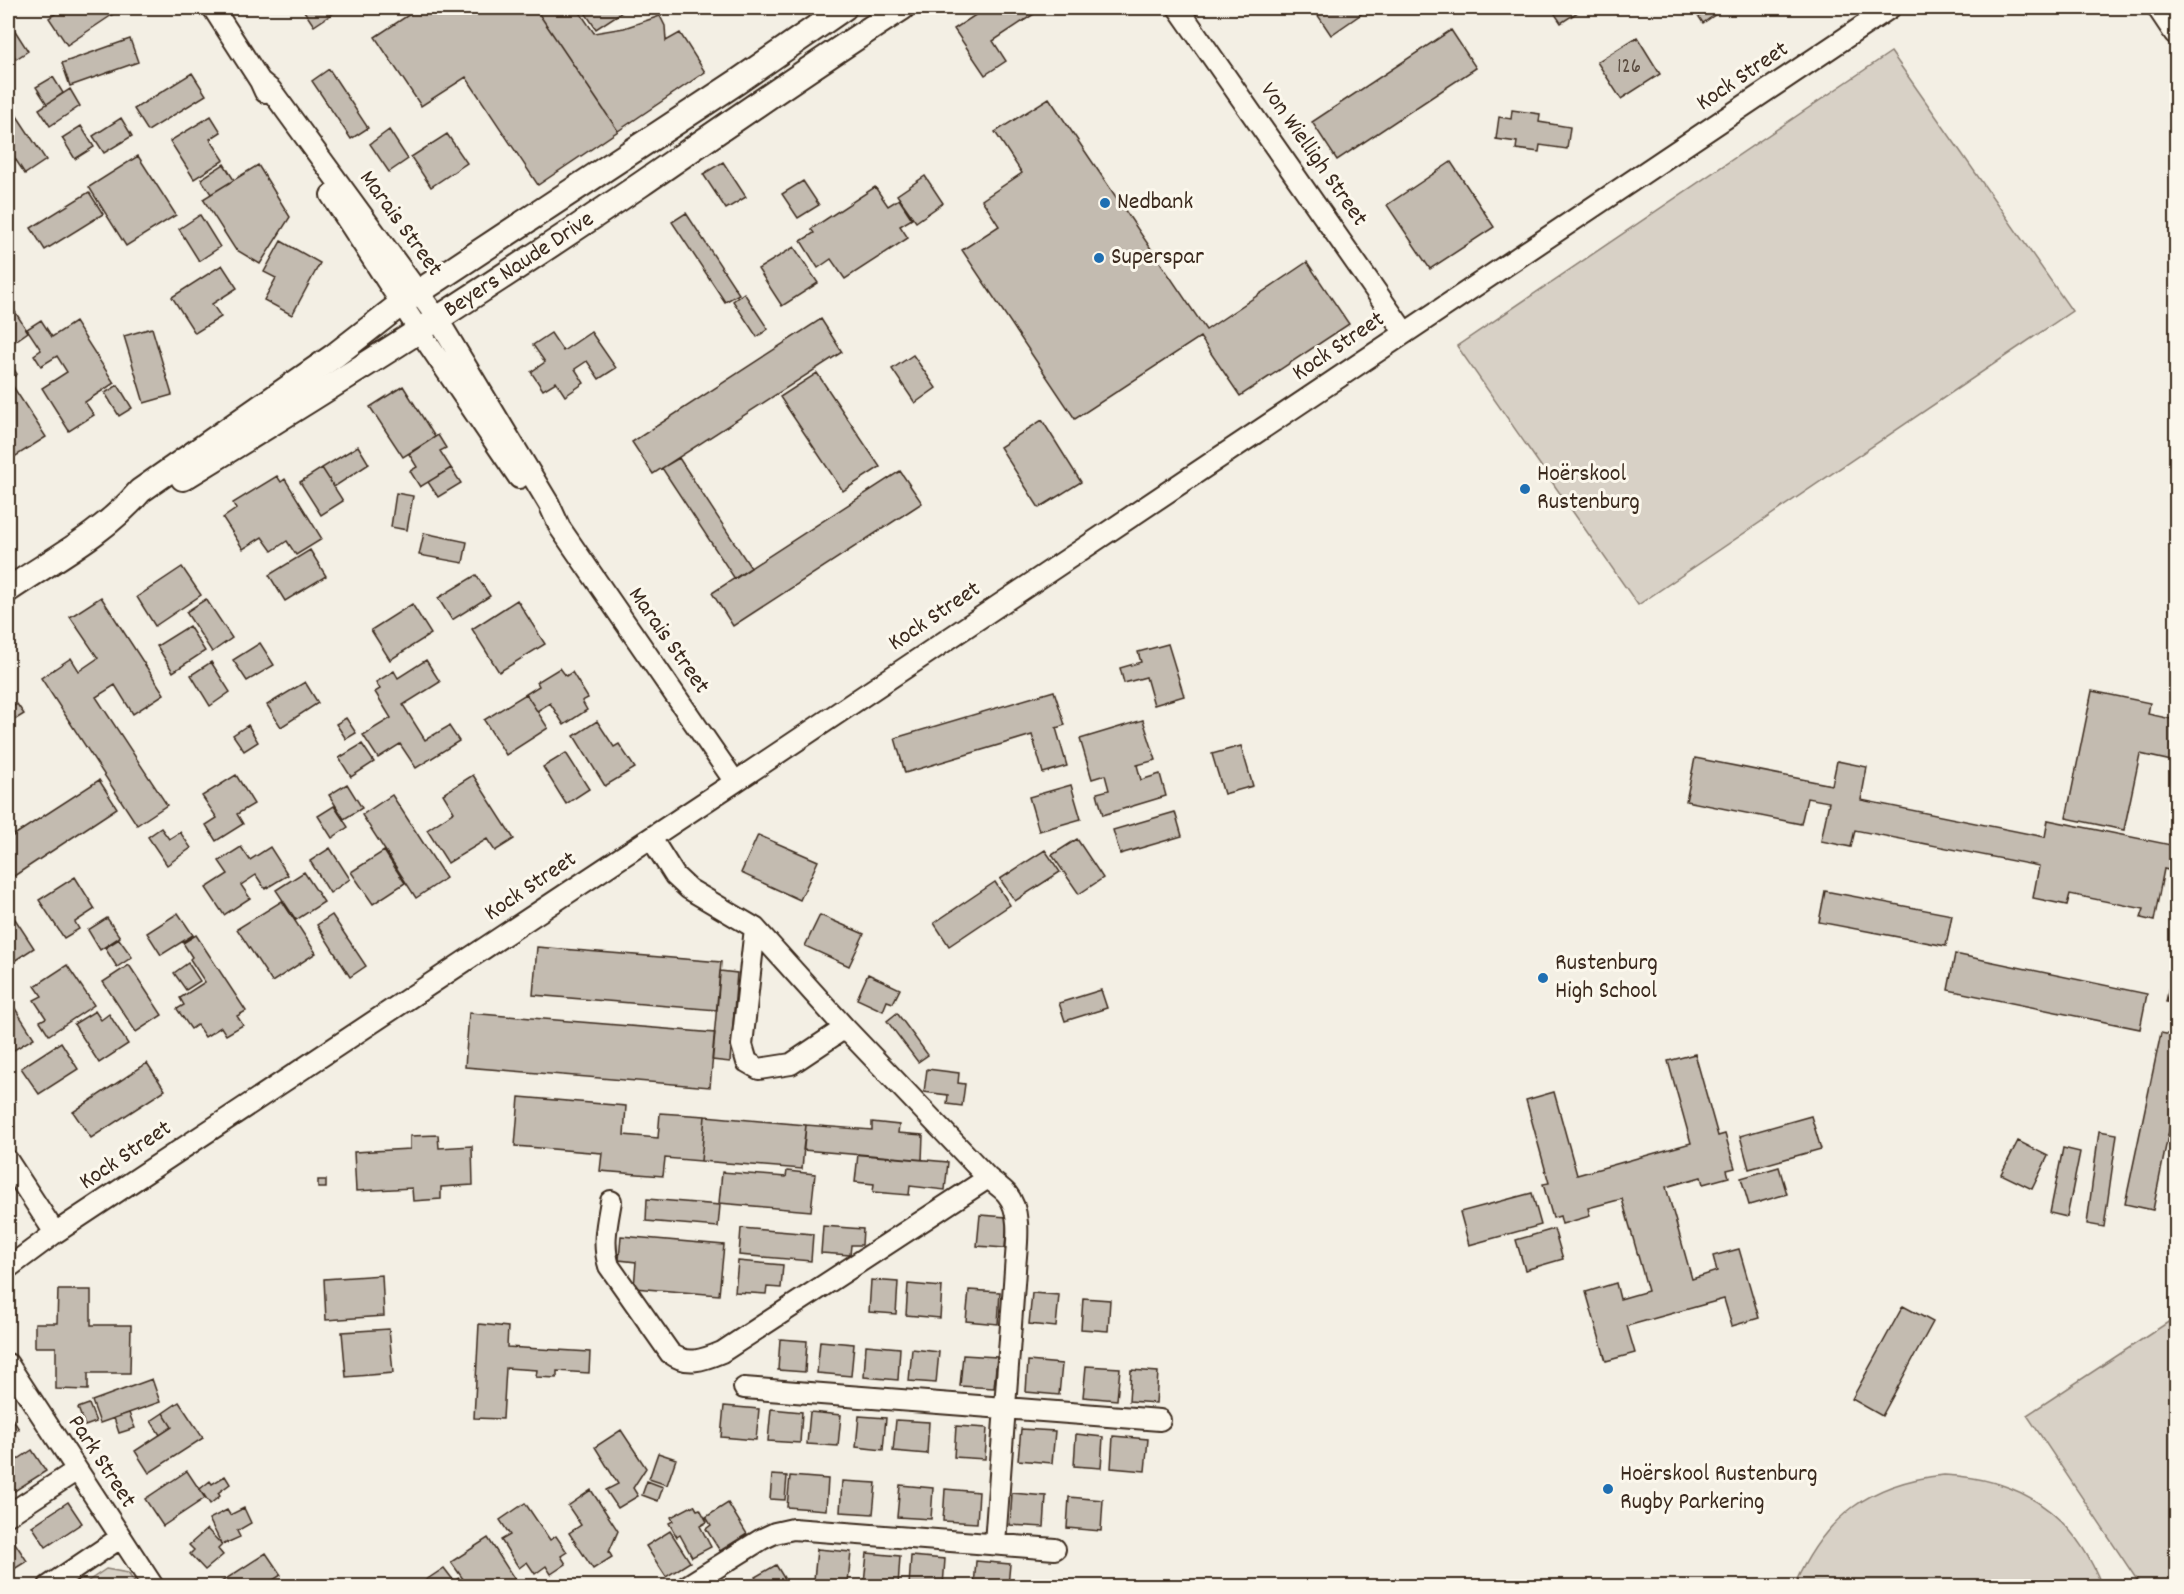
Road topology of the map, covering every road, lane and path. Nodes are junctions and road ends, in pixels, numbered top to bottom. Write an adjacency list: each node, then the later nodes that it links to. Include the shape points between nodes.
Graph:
1 (213, 8): 8 (street, Marais Street, via 266,94)
2 (844, 8): 8 (street, Beyers Naude Drive)
3 (902, 8): 9 (street, Beyers Naude Drive)
4 (1178, 8): 10 (street, Von Wielligh Street)
5 (1890, 8): 10 (street, Kock Street)
6 (2160, 8): 7 (street)
7 (2176, 32)
8 (410, 298): 9 (street, Marais Street); 11 (street, Beyers Naude Drive, via 140,491)
9 (428, 324): 11 (street, Beyers Naude Drive, via 148,500); 13 (street, Marais Street, via 549,504 560,528)
10 (1405, 333): 13 (street, Kock Street)
11 (126, 509): 12 (street, Beyers Naude Drive)
12 (8, 590)
13 (735, 782): 14 (street, Kock Street)
14 (651, 838): 15 (street, via 675,876); 20 (street, Kock Street)
15 (755, 928): 16 (street); 16 (street, via 742,1045 747,1062 759,1069 791,1064)
16 (845, 1028): 18 (street)
17 (8, 1161): 20 (street)
18 (988, 1178): 19 (street, via 722,1352 690,1362 670,1353 609,1266 604,1252); 24 (street, via 1007,1194 1016,1218)
19 (611, 1201)
20 (55, 1233): 21 (street, Kock Street)
21 (8, 1268)
22 (10, 1373): 26 (street, Park Street)
23 (744, 1388): 24 (street)
24 (1005, 1408): 25 (street); 29 (street)
25 (1160, 1420)
26 (77, 1470): 27 (street); 28 (street, Park Street)
27 (8, 1515)
28 (120, 1538): 31 (street); 32 (street, Park Street)
29 (995, 1543): 30 (street); 33 (street, via 793,1528 762,1539)
30 (1055, 1549)
31 (49, 1587)
32 (153, 1587)
33 (687, 1587)

